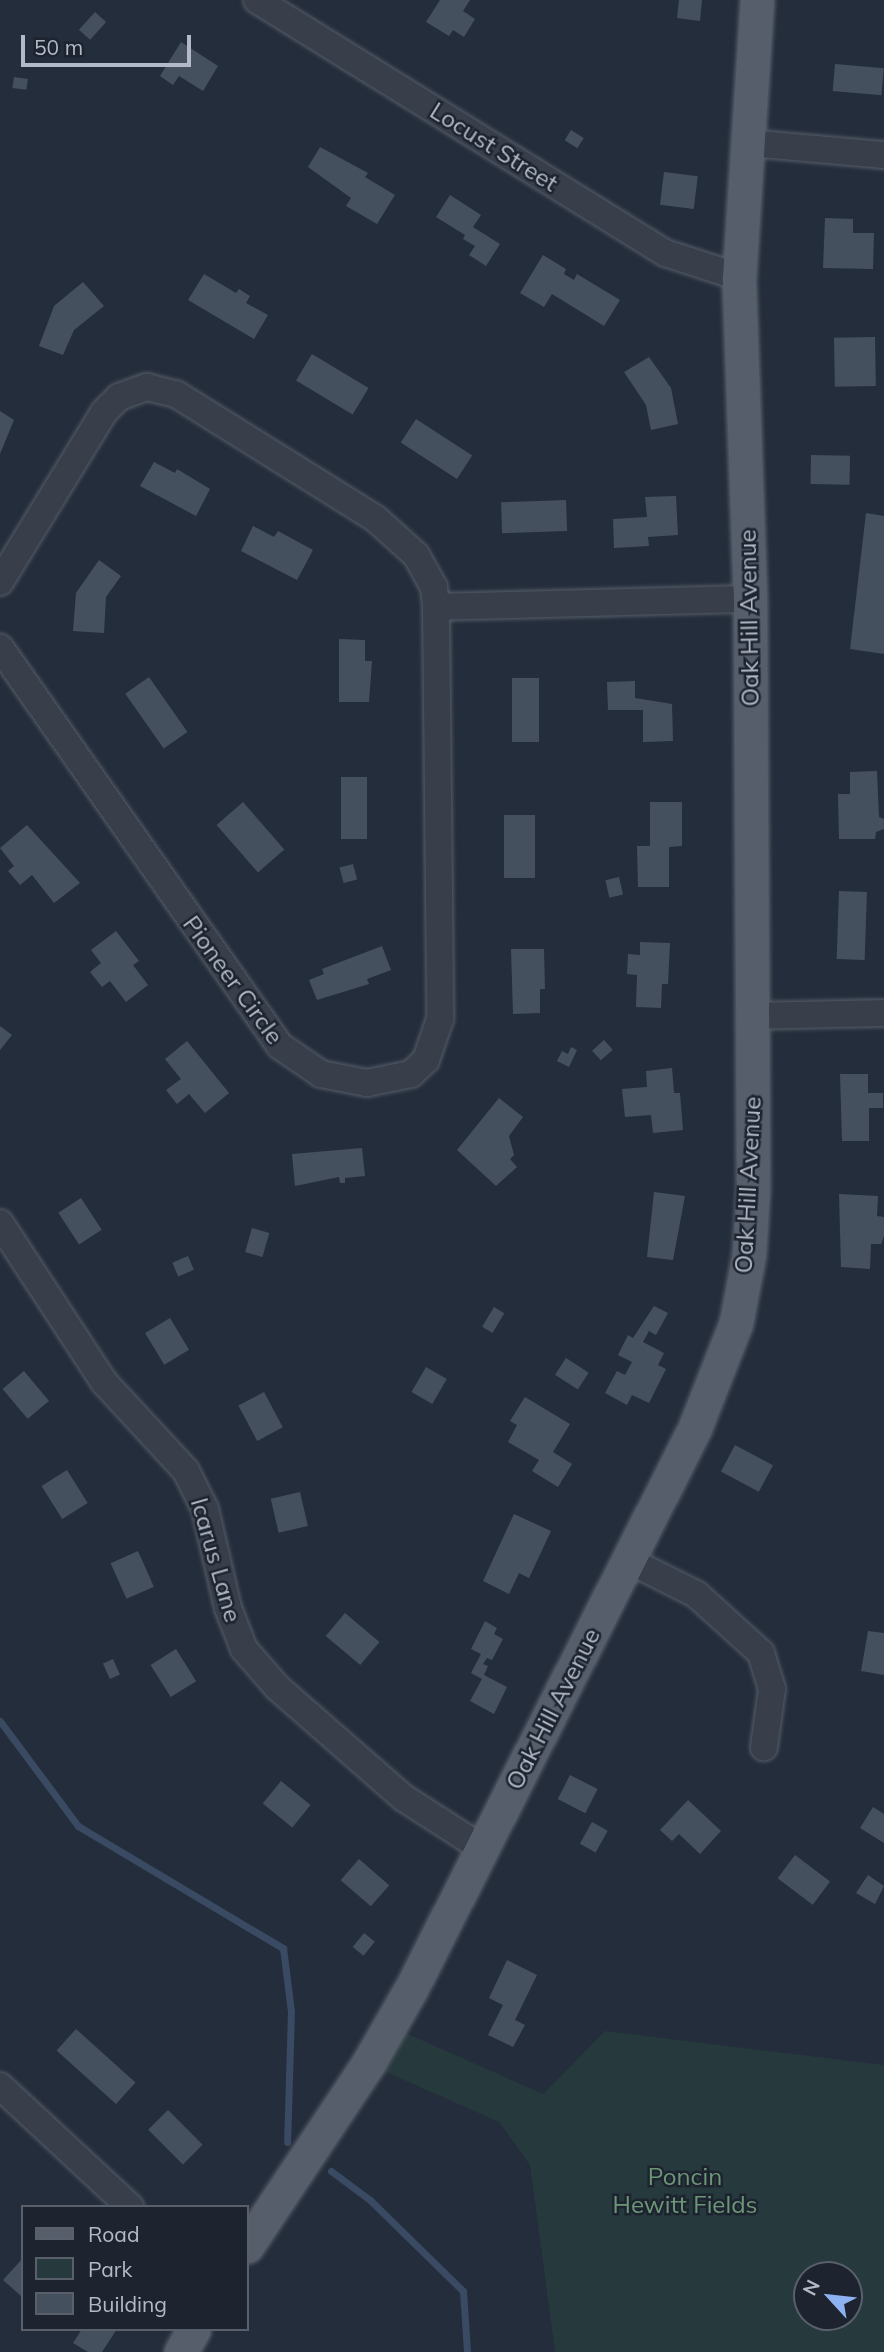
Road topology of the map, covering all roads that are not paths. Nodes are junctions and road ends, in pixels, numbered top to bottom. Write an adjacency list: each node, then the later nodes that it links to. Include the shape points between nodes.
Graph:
1 (257, 0): 5 (street, Locust Street, via 665,253)
2 (757, 0): 3 (main road, Oak Hill Avenue)
3 (749, 144): 4 (street); 5 (main road, Oak Hill Avenue)
4 (884, 155)
5 (738, 277): 7 (main road, Oak Hill Avenue)
6 (0, 582): 8 (street, Pioneer Circle, via 104,412 119,397 147,387 176,394 401,538 427,570)
7 (750, 599): 8 (street); 11 (main road, Oak Hill Avenue)
8 (436, 607): 9 (street, Pioneer Circle, via 440,1019 426,1060 411,1073 367,1083 343,1080 299,1062 261,1023)
9 (0, 648)
10 (884, 1013): 11 (street)
11 (752, 1016): 13 (main road, Oak Hill Avenue, via 753,1200 741,1301 694,1430)
12 (0, 1223): 15 (street, Icarus Lane, via 104,1382 186,1471 205,1509 234,1628 259,1668 404,1798)
13 (628, 1560): 14 (street, via 696,1594 761,1653 772,1689); 15 (main road, Oak Hill Avenue)
14 (764, 1747)
15 (483, 1849): 18 (main road, Oak Hill Avenue, via 383,2039)
16 (0, 2086): 17 (street)
17 (128, 2205)
18 (248, 2244)
19 (193, 2331): 20 (main road)
20 (181, 2352)

